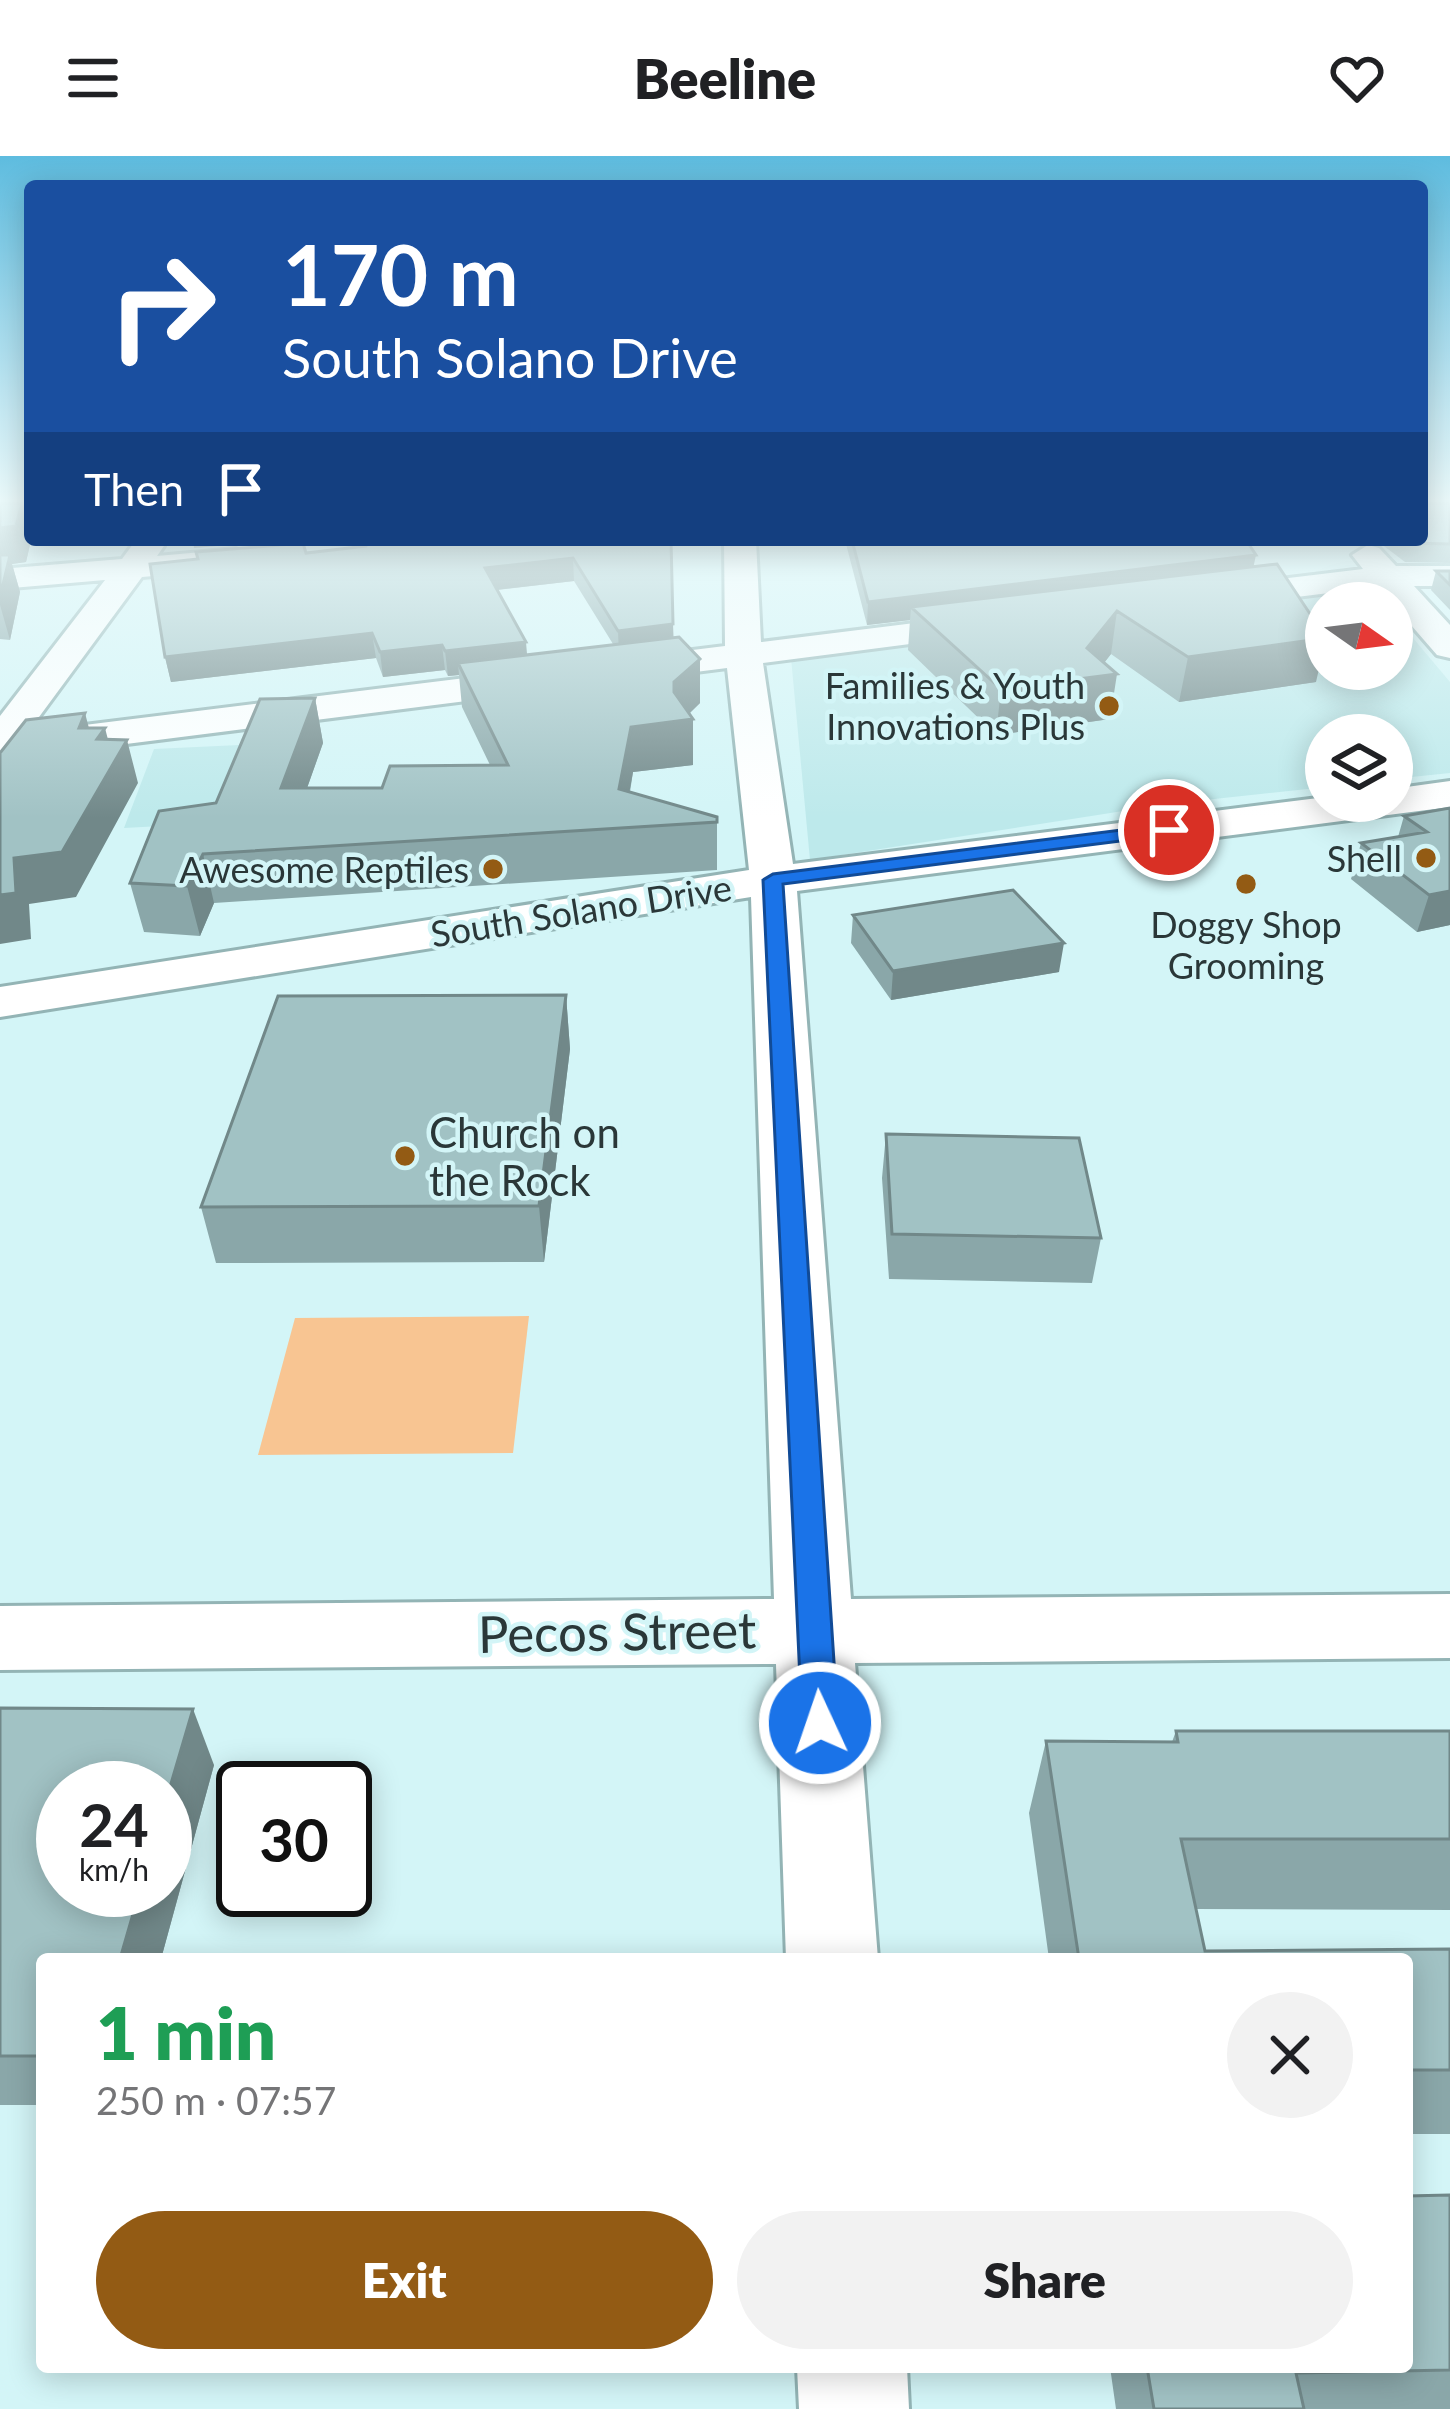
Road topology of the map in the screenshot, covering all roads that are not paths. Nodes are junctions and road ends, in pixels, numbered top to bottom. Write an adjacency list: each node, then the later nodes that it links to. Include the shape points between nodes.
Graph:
1 (101, 608): 7 (street)
2 (742, 608): 6 (street)
3 (1415, 608): 5 (street)
4 (1021, 620): 6 (street)
5 (1450, 647)
6 (743, 653): 7 (street); 9 (street)
7 (0, 745)
8 (1450, 794): 9 (street, South Solano Drive)
9 (773, 880): 10 (street, South Solano Drive); 12 (street)
10 (0, 1002)
11 (1450, 1626): 12 (street, Pecos Street)
12 (816, 1628): 13 (street, Pecos Street); 14 (street)
13 (0, 1638)
14 (832, 1953)
15 (852, 2373): 16 (street)
16 (854, 2409)

